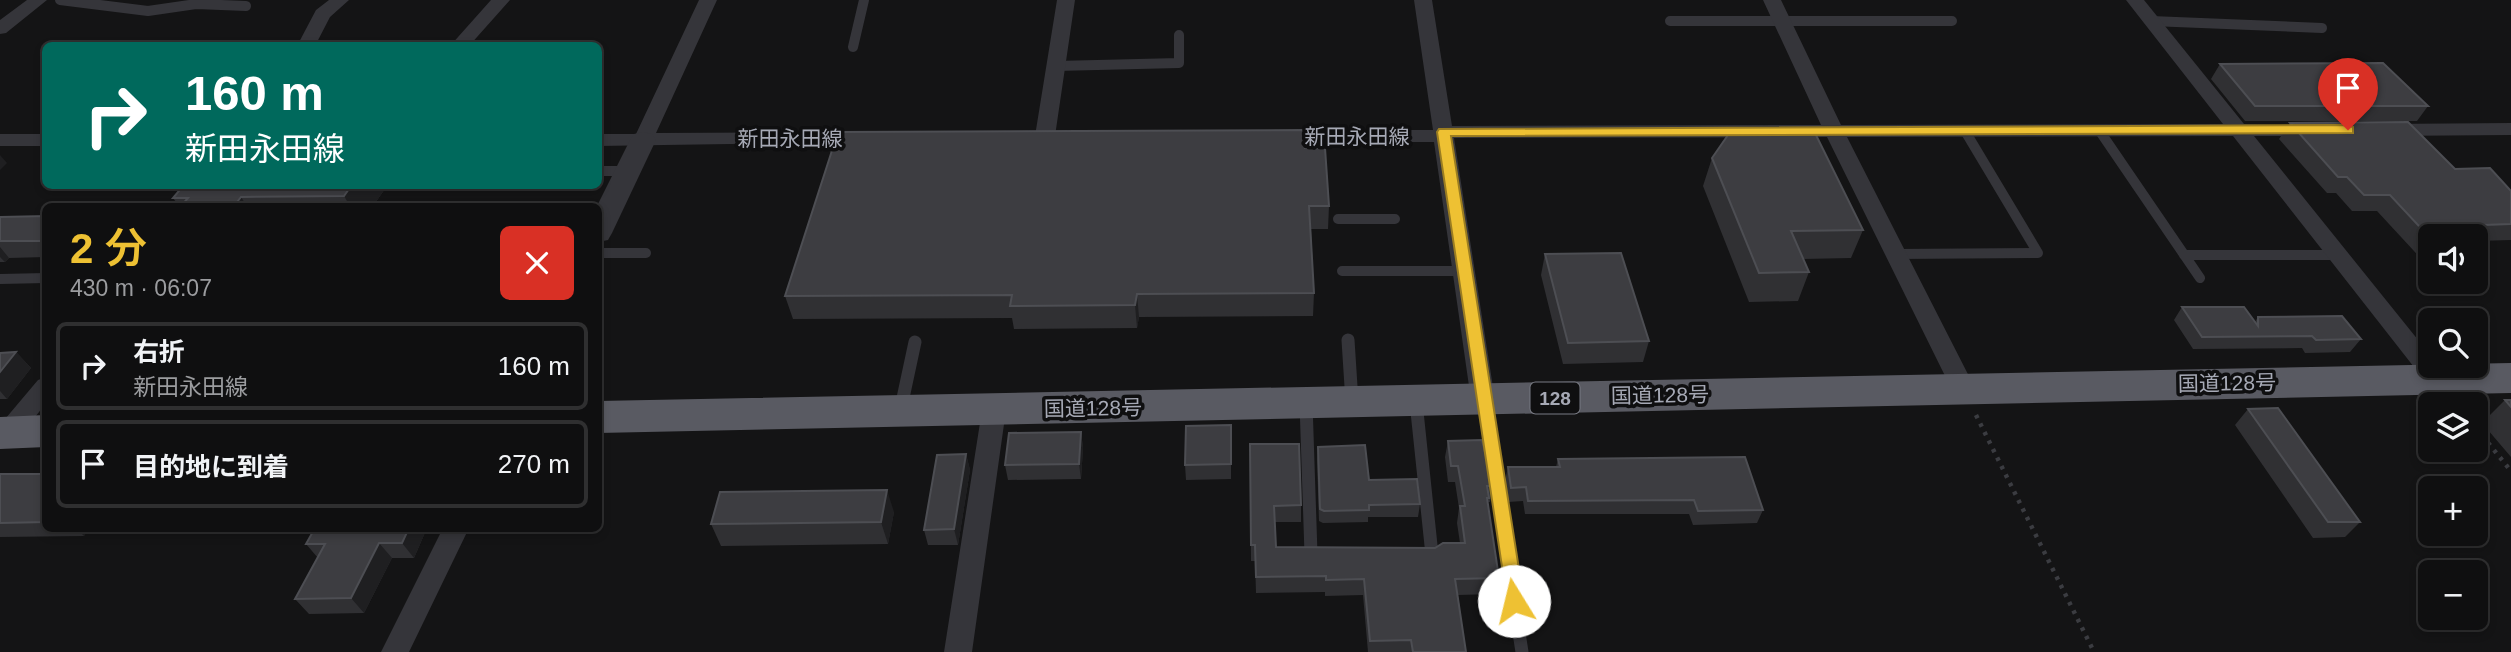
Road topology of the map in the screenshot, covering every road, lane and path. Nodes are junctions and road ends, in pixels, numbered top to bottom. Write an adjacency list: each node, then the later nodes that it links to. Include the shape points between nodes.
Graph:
1 (38, 0): 19 (street)
2 (60, 0): 13 (lane)
3 (161, 0): 13 (lane)
4 (340, 0): 21 (street, via 322,14)
5 (501, 0): 22 (street)
6 (708, 0): 39 (street)
7 (864, 0): 23 (lane)
8 (1066, 0): 24 (street)
9 (1423, 0): 32 (street)
10 (1772, 0): 14 (street)
11 (2135, 0): 17 (street)
12 (246, 6): 13 (lane, via 196,4)
13 (148, 11)
14 (1782, 20): 15 (lane); 16 (lane); 30 (street)
15 (1670, 21)
16 (1952, 21)
17 (2151, 21): 18 (lane); 27 (street)
18 (2322, 28)
19 (0, 29)
20 (1179, 35): 24 (lane, via 1178,63)
21 (308, 42)
22 (462, 42)
23 (853, 47)
24 (1056, 66): 33 (street)
25 (2511, 129): 29 (street)
26 (2099, 130): 27 (street, 新田永田線); 31 (street, 新田永田線); 48 (lane)
27 (2240, 130): 28 (street, 新田永田線); 49 (street)
28 (2335, 130)
29 (2362, 130)
30 (1834, 131): 31 (street, 新田永田線); 32 (street, 新田永田線); 47 (street)
31 (1965, 131): 47 (lane, via 2038,253)
32 (1444, 134): 34 (street, 新田永田線); 51 (street)
33 (1045, 136)
34 (1251, 136)
35 (879, 138): 39 (street, 新田永田線)
36 (0, 140): 37 (street)
37 (42, 140)
38 (602, 140): 39 (street, 新田永田線)
39 (643, 140): 41 (street)
40 (602, 171): 41 (lane)
41 (628, 171): 44 (street)
42 (1338, 219): 43 (lane)
43 (1395, 219)
44 (602, 225)
45 (646, 253): 46 (lane)
46 (602, 254)
47 (1896, 254): 59 (street)
48 (2184, 255): 49 (lane); 53 (lane)
49 (2338, 255): 58 (street)
50 (1342, 271): 51 (lane)
51 (1464, 271): 61 (street)
52 (42, 278): 54 (lane)
53 (2200, 278)
54 (0, 279)
55 (1348, 340): 63 (lane)
56 (915, 342): 66 (lane)
57 (2511, 378): 58 (highway, 国道128号 / 128)
58 (2436, 379): 59 (highway, 国道128号 / 128)
59 (1963, 388): 61 (highway, 国道128号 / 128); 77 (path)
60 (42, 393): 68 (street)
61 (1483, 400): 62 (highway, 国道128号 / 128); 76 (lane)
62 (1416, 401): 63 (highway, 国道128号 / 128); 73 (lane, via 1432,555)
63 (1353, 402): 64 (highway, 国道128号 / 128)
64 (1306, 403): 65 (highway, 国道128号 / 128); 72 (lane, via 1311,554)
65 (994, 410): 66 (highway, 国道128号 / 128); 75 (street)
66 (900, 412): 67 (highway, 国道128号 / 128)
67 (602, 417)
68 (18, 432)
69 (2488, 443): 70 (path)
70 (2511, 471)
71 (454, 532): 74 (street)
72 (1338, 554)
73 (1405, 555)
74 (395, 652)
75 (958, 652)
76 (1522, 652)
77 (2094, 652)

